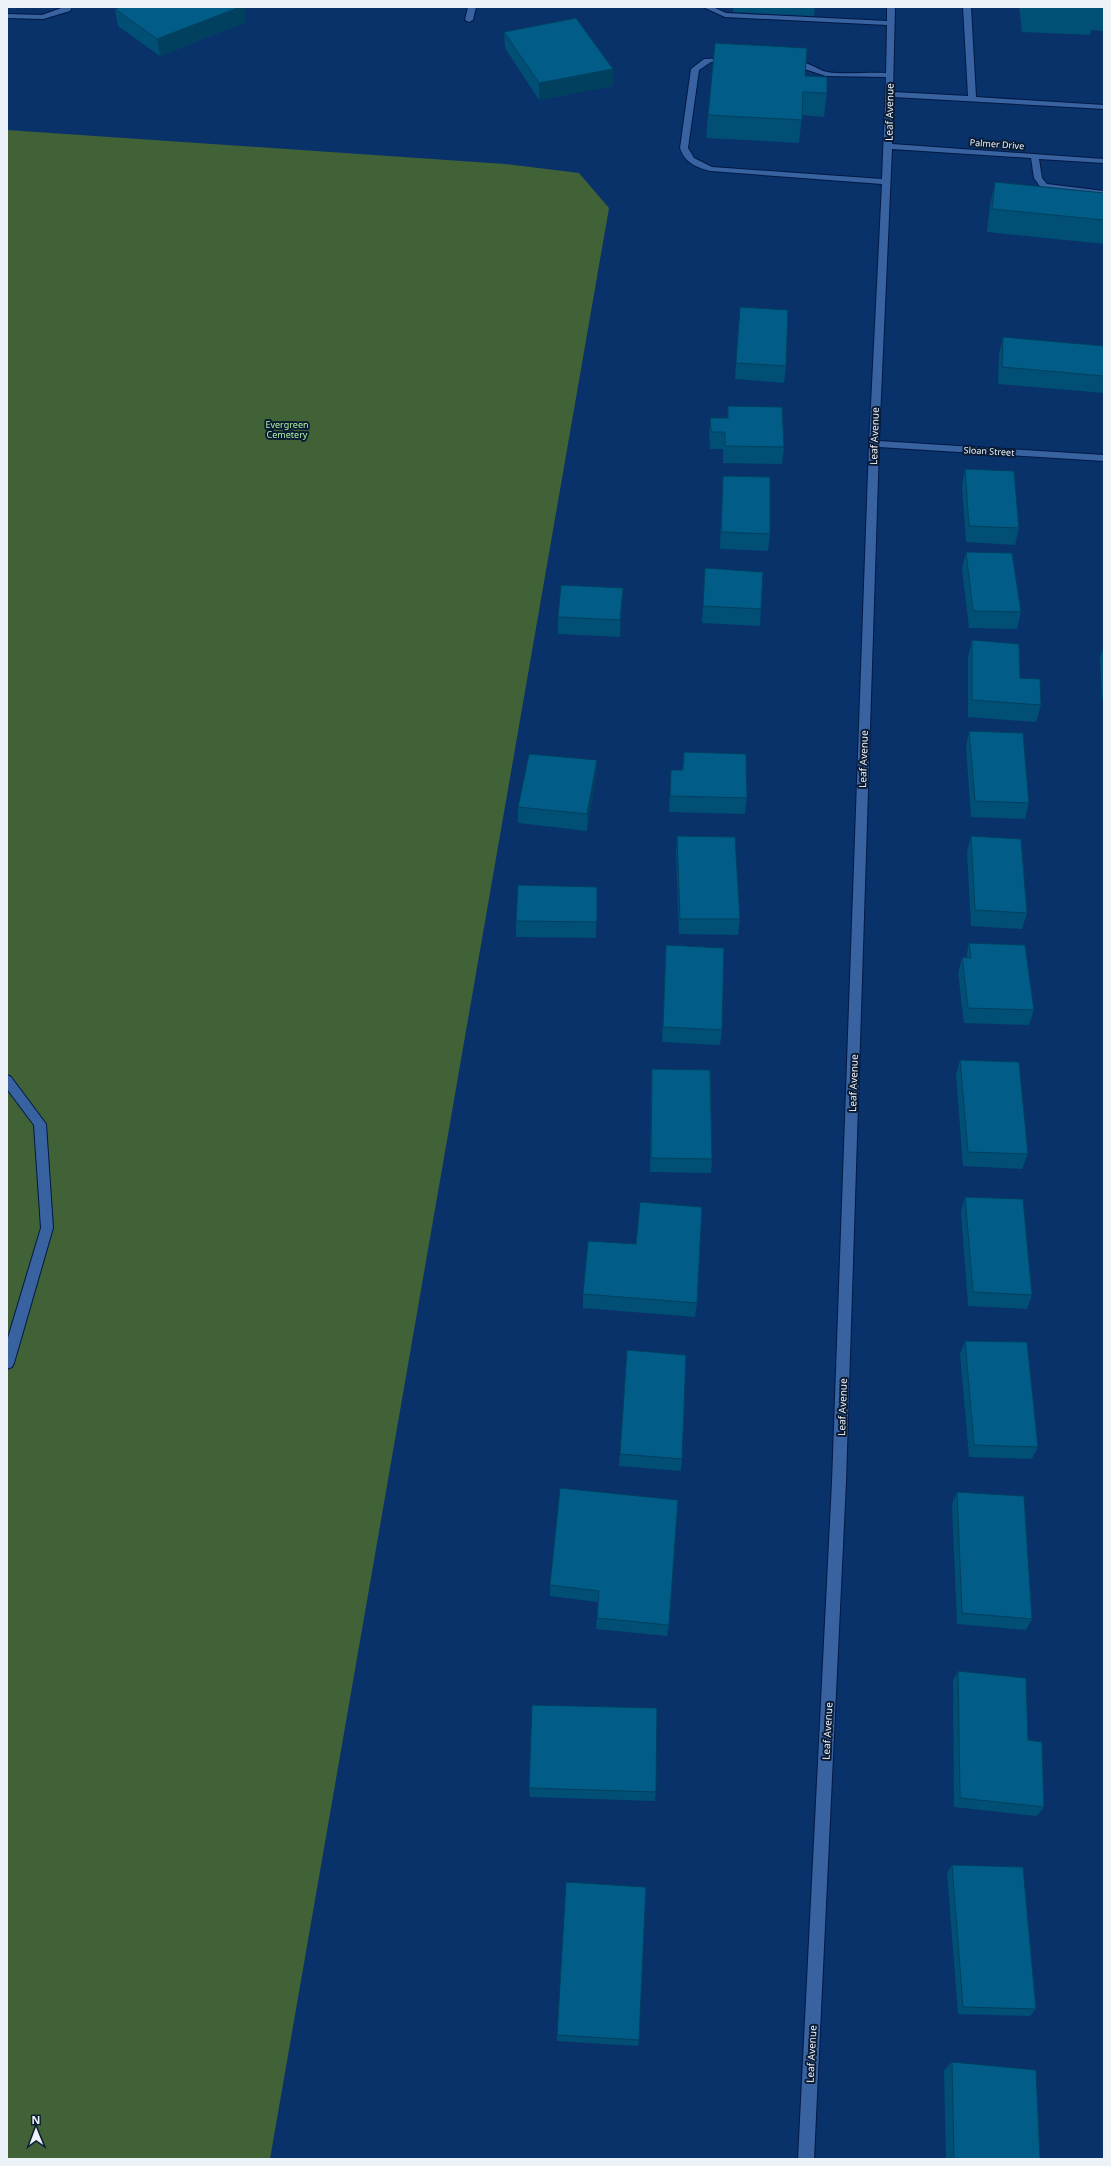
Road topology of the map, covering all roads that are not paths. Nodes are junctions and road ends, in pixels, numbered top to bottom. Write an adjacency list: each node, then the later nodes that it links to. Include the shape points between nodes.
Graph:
1 (68, 7): 6 (street, via 43,17)
2 (472, 7): 7 (street)
3 (707, 7): 8 (street, via 725,15)
4 (891, 7): 8 (street, Leaf Avenue)
5 (967, 7): 13 (street)
6 (7, 16)
7 (469, 20)
8 (890, 22): 11 (street, Leaf Avenue)
9 (739, 60): 18 (street, via 717,59 702,62 695,69 684,148 687,157 695,164 711,169)
10 (783, 62): 11 (street, via 798,63 826,74)
11 (889, 75): 12 (street, Leaf Avenue)
12 (889, 94): 13 (street); 15 (street, Leaf Avenue)
13 (972, 99): 14 (street)
14 (1104, 107)
15 (888, 146): 16 (street, Palmer Drive); 18 (street, Leaf Avenue)
16 (1035, 157): 17 (street, Palmer Drive); 19 (street, via 1038,178 1044,186)
17 (1104, 161)
18 (886, 182): 20 (street, Leaf Avenue)
19 (1104, 193)
20 (874, 444): 21 (street, Sloan Street); 24 (street, Leaf Avenue, via 840,1482)
21 (1104, 458)
22 (7, 1080): 23 (street, via 40,1124 47,1228)
23 (7, 1363)
24 (806, 2159)

